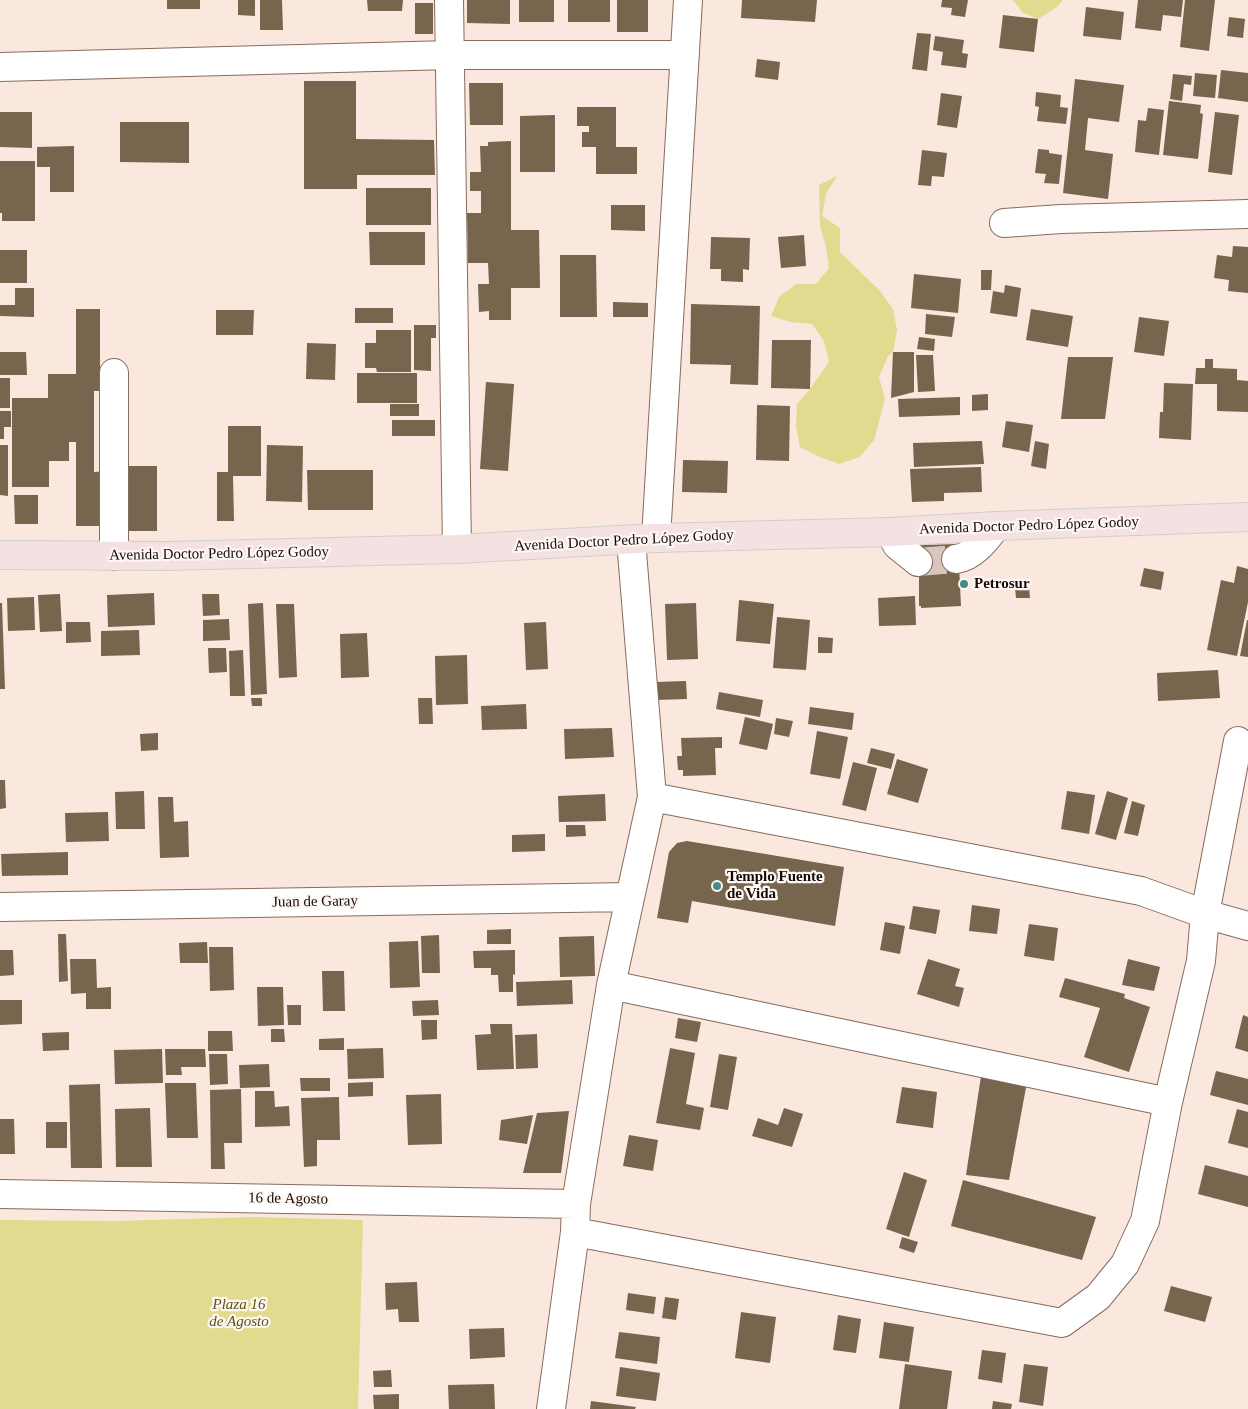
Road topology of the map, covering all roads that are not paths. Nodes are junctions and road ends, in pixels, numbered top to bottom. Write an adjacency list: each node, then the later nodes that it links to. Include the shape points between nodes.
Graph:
1 (449, 0): 3 (street)
2 (688, 0): 4 (street)
3 (450, 55): 4 (street); 5 (street); 13 (street)
4 (685, 56): 12 (street)
5 (0, 66)
6 (1248, 214): 7 (street)
7 (1004, 223)
8 (114, 373): 15 (street)
9 (1248, 517): 10 (main road, Avenida Doctor Pedro López Godoy)
10 (996, 526): 11 (main road, Avenida Doctor Pedro López Godoy); 16 (street, via 984,543 962,559)
11 (890, 532): 12 (main road, Avenida Doctor Pedro López Godoy); 17 (street, via 898,545)
12 (644, 539): 13 (main road, Avenida Doctor Pedro López Godoy); 19 (street)
13 (457, 549): 15 (main road, Avenida Doctor Pedro López Godoy)
14 (0, 555): 15 (main road, Avenida Doctor Pedro López Godoy)
15 (114, 556)
16 (956, 559)
17 (918, 562)
18 (1238, 740): 22 (street)
19 (652, 797): 20 (street); 22 (street, via 1140,891)
20 (630, 897): 21 (street, Juan de Garay); 24 (street)
21 (0, 906)
22 (1205, 914): 23 (street); 25 (street, via 1201,961)
23 (1248, 926)
24 (611, 985): 25 (street); 27 (street)
25 (1168, 1102): 28 (street, via 1145,1221 1125,1264 1098,1297 1062,1323)
26 (0, 1194): 27 (street, 16 de Agosto)
27 (576, 1204): 28 (street)
28 (575, 1232): 29 (street)
29 (550, 1409)

